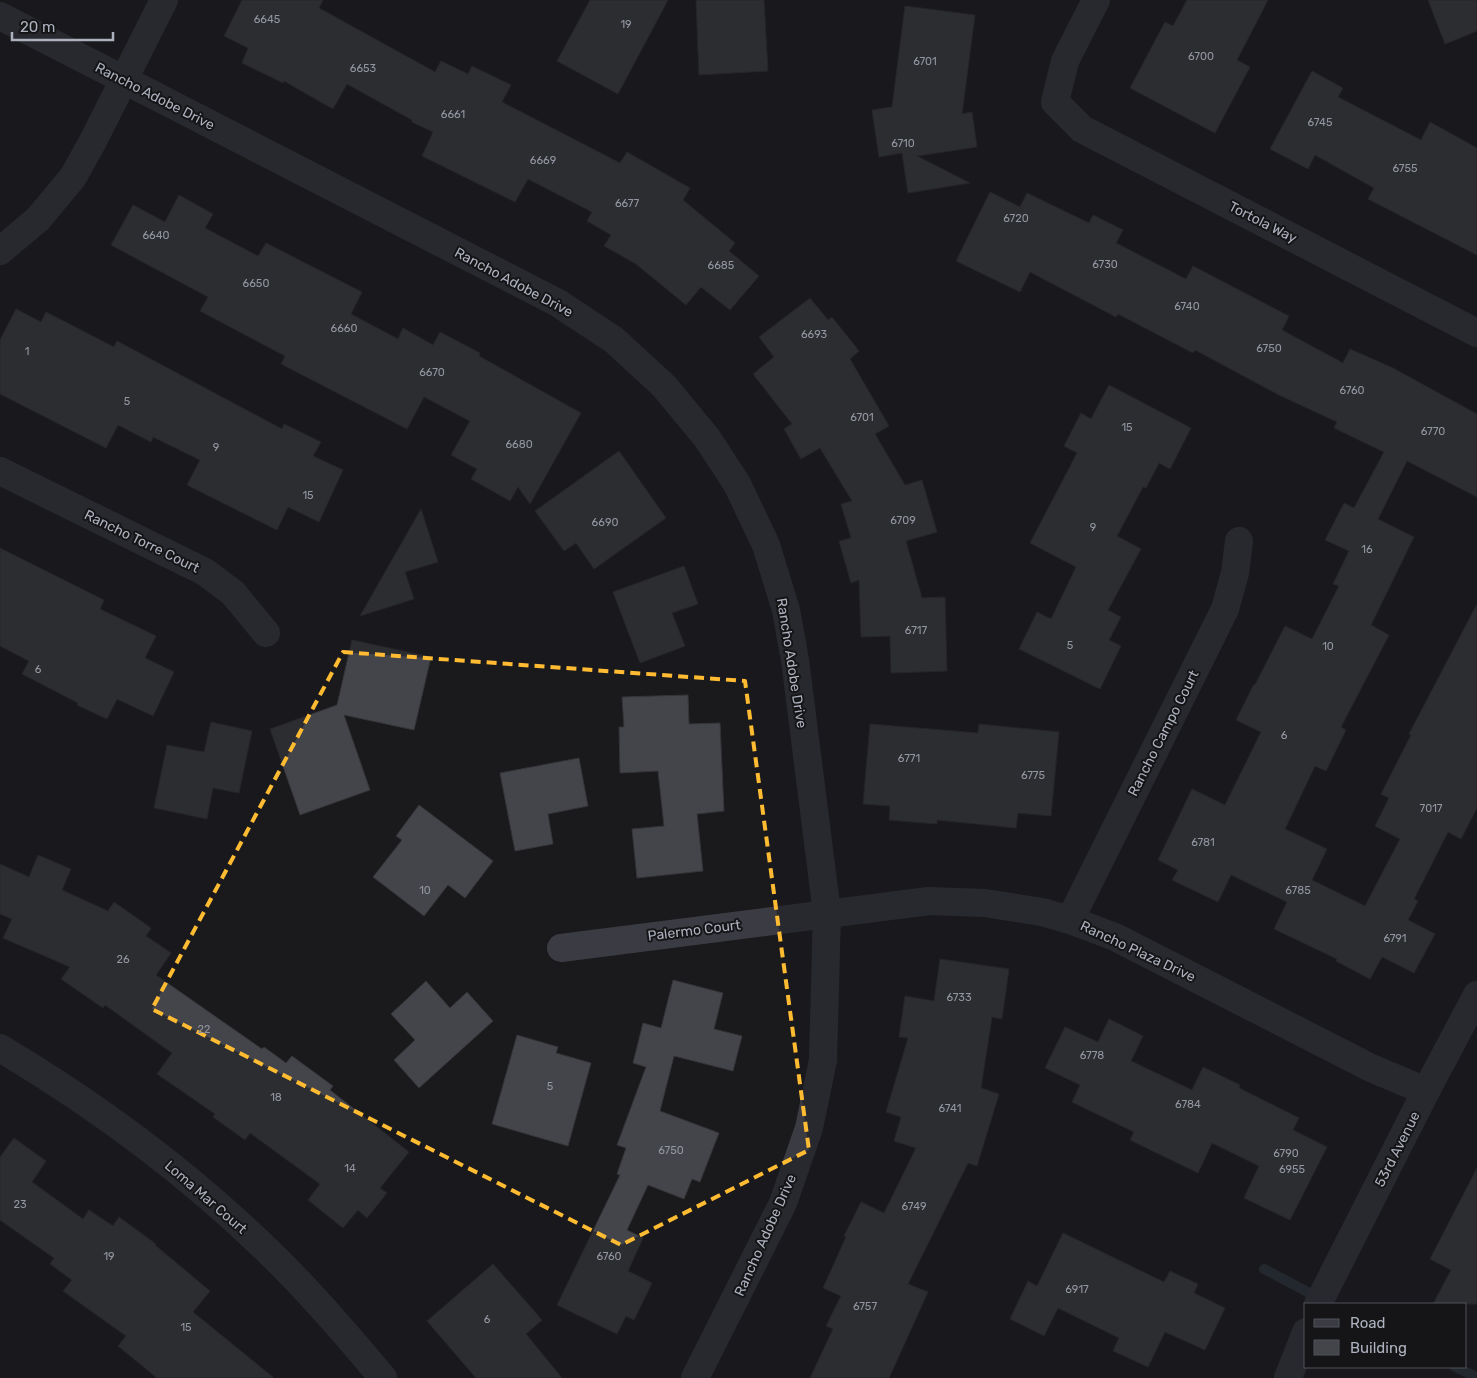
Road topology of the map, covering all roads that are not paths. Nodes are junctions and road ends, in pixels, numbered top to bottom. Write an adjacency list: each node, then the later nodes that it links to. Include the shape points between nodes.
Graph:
1 (164, 0): 4 (street)
2 (1096, 0): 6 (street, Tortola Way, via 1065,61 1055,102 1082,129)
3 (0, 16): 4 (street, Rancho Adobe Drive)
4 (123, 80): 5 (street, via 72,177 38,219); 10 (street, Rancho Adobe Drive, via 558,303 614,340 664,386 707,438 737,484 766,546 786,610)
5 (0, 251)
6 (1477, 333)
7 (0, 471): 9 (street, Rancho Torre Court, via 205,572 233,593)
8 (1239, 541): 11 (street, Rancho Campo Court, via 1235,574 1225,609)
9 (266, 634)
10 (827, 913): 11 (street, Rancho Plaza Drive, via 929,901 986,903); 12 (street, Palermo Court); 20 (street, Rancho Adobe Drive, via 823,1060 809,1128 783,1203)
11 (1070, 920): 15 (street, Rancho Plaza Drive, via 1115,938 1371,1068)
12 (561, 948)
13 (1477, 995): 15 (street, 53rd Avenue)
14 (0, 1048): 19 (street, Loma Mar Court, via 43,1073 124,1129 201,1190 274,1257 336,1322)
15 (1426, 1092): 16 (street, 53rd Avenue)
16 (1318, 1303)
17 (1304, 1337): 18 (street)
18 (1291, 1369)
19 (383, 1378)
20 (695, 1378)

